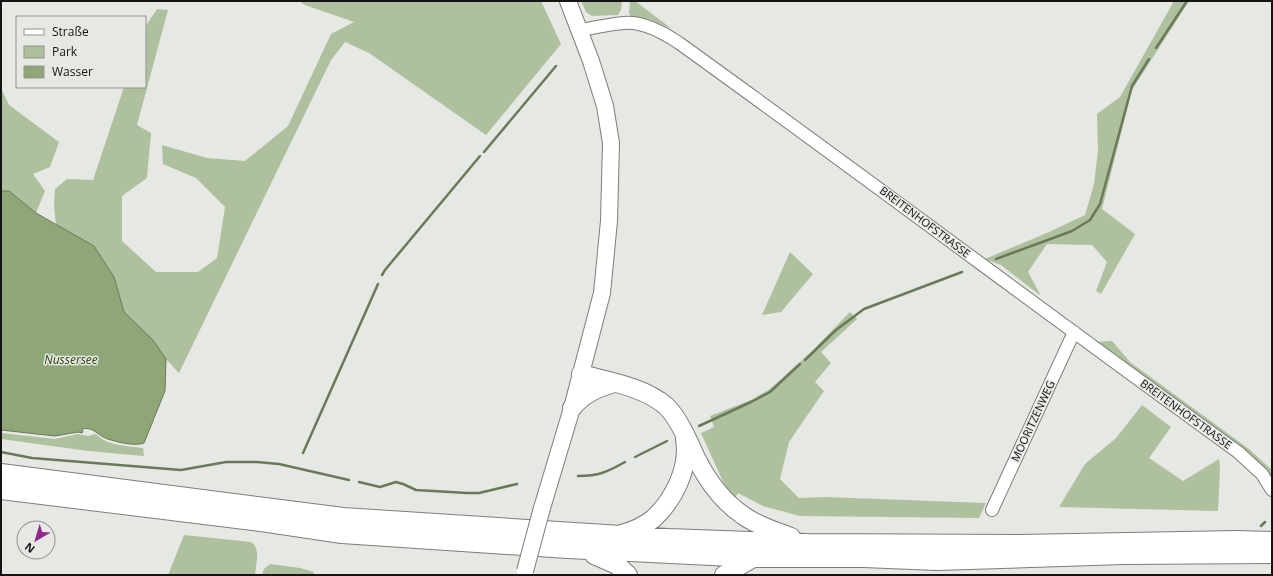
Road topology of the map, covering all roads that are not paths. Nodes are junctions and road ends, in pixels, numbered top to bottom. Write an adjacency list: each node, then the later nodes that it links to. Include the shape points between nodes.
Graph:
1 (568, 1): 2 (main road)
2 (580, 30): 3 (street, BREITENHOFSTRASSE, via 625,22 662,32 732,80); 4 (main road, via 605,106 611,144 609,221 602,293)
3 (1074, 332): 10 (street, BREITENHOFSTRASSE, via 1238,452 1262,474); 11 (street, MOORITZENWEG)
4 (581, 374): 5 (highway); 6 (main road)
5 (614, 383): 6 (highway, via 591,391 579,399); 7 (highway, via 652,396 666,406)
6 (572, 408): 18 (main road, bridge)
7 (683, 430): 12 (highway, via 687,448 683,474 669,502 636,530); 14 (highway, via 703,471 719,494 744,516 769,529)
8 (1, 473): 12 (highway, via 343,517)
9 (1, 490): 15 (highway, via 342,534)
10 (1272, 490)
11 (992, 510)
12 (619, 535): 14 (highway)
13 (1272, 541): 14 (highway)
14 (807, 543)
15 (568, 549): 17 (highway); 19 (highway, via 595,555 618,565)
16 (1272, 554): 17 (highway, via 1123,555 937,561)
17 (753, 558): 20 (highway)
18 (525, 573)
19 (628, 575)
20 (724, 575)

